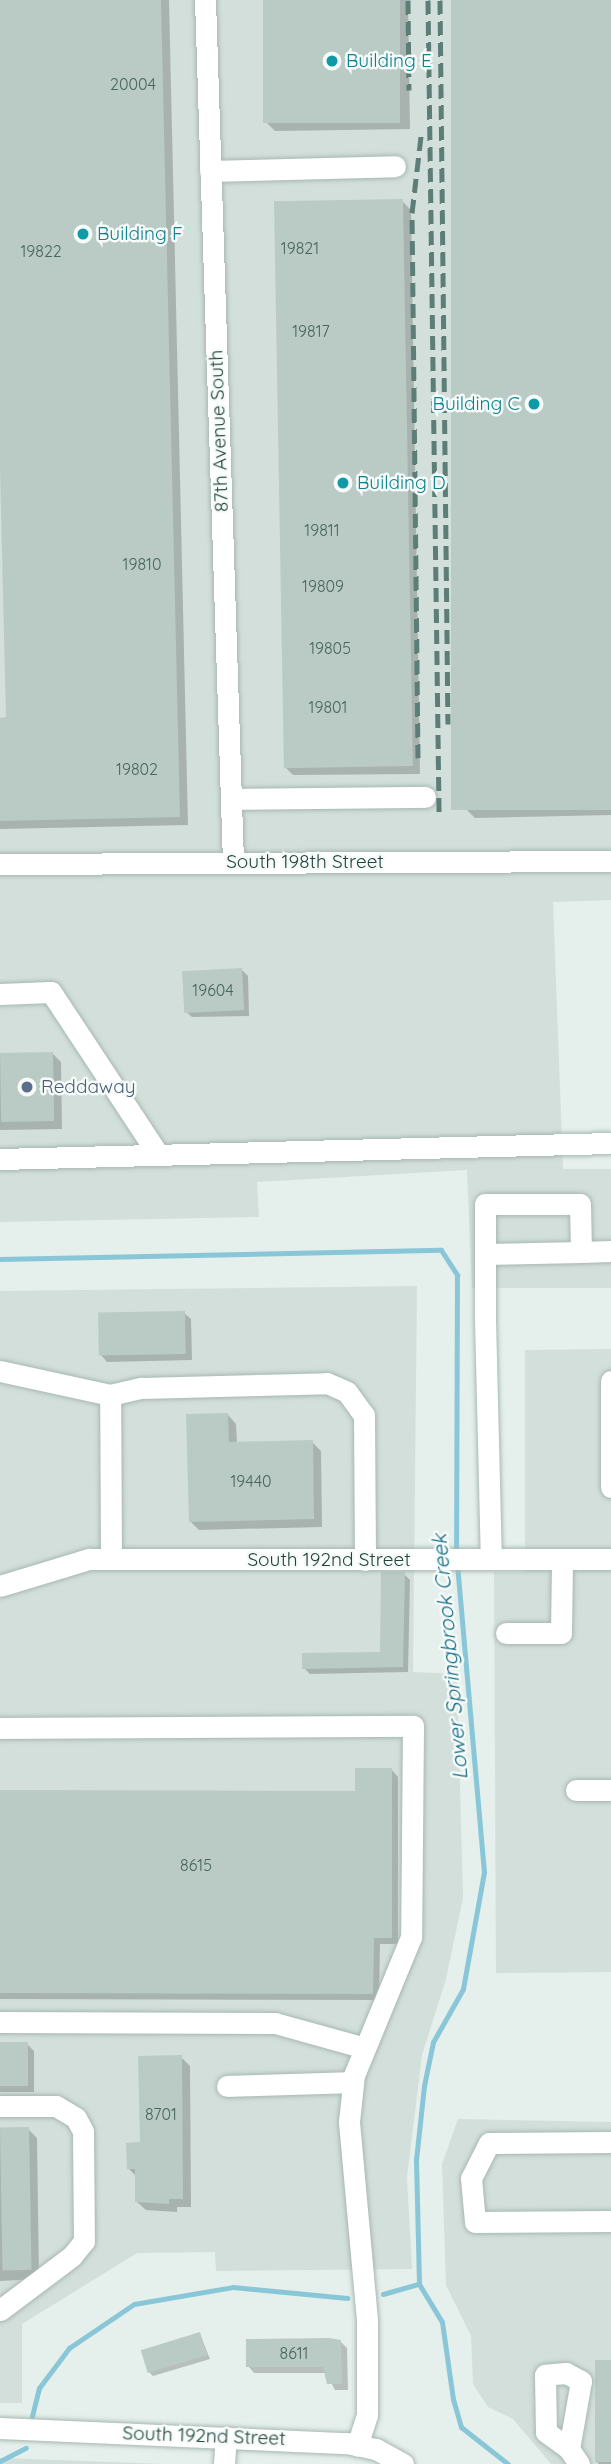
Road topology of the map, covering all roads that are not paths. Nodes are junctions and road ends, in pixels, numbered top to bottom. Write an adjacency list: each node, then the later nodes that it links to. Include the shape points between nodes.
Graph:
1 (205, 0): 3 (street, 87th Avenue South)
2 (395, 166): 3 (street)
3 (210, 171): 5 (street, 87th Avenue South)
4 (425, 797): 5 (street)
5 (231, 799): 7 (street, 87th Avenue South)
6 (611, 861): 7 (street, South 198th Street)
7 (233, 863): 8 (street, South 198th Street)
8 (0, 864)
9 (0, 994): 11 (street, via 51,992)
10 (611, 1143): 11 (street)
11 (157, 1153): 12 (street)
12 (0, 1159)
13 (611, 1251): 14 (street)
14 (581, 1252): 15 (street); 15 (street, via 580,1204 485,1204)
15 (486, 1254): 24 (street)
16 (0, 1371): 18 (street)
17 (611, 1381): 19 (street)
18 (110, 1395): 20 (street); 23 (street, via 141,1388 327,1383 347,1392 364,1415)
19 (611, 1487)
20 (111, 1559): 23 (street, South 192nd Street); 25 (street, South 192nd Street, via 89,1559)
21 (562, 1559): 22 (street, South 192nd Street); 24 (street, South 192nd Street); 26 (street, via 561,1633)
22 (611, 1559)
23 (365, 1560): 24 (street, South 192nd Street)
24 (484, 1560)
25 (0, 1586)
26 (506, 1633)
27 (0, 1728): 31 (street, via 413,1726 411,1937)
28 (576, 1790): 29 (street)
29 (611, 1790)
30 (0, 2022): 31 (street, via 275,2023)
31 (365, 2048): 32 (street)
32 (353, 2082): 33 (street); 40 (street, via 349,2122 367,2319 367,2415)
33 (227, 2086)
34 (0, 2106): 37 (street, via 56,2106 76,2118 83,2131 84,2241 72,2256)
35 (611, 2142): 36 (street, via 489,2143 471,2178 475,2222)
36 (611, 2221)
37 (0, 2310)
38 (0, 2428): 39 (street, South 192nd Street)
39 (226, 2437): 40 (street, South 192nd Street); 41 (street)
40 (357, 2445): 42 (street, South 192nd Street, via 376,2449)
41 (224, 2464)
42 (403, 2464)

